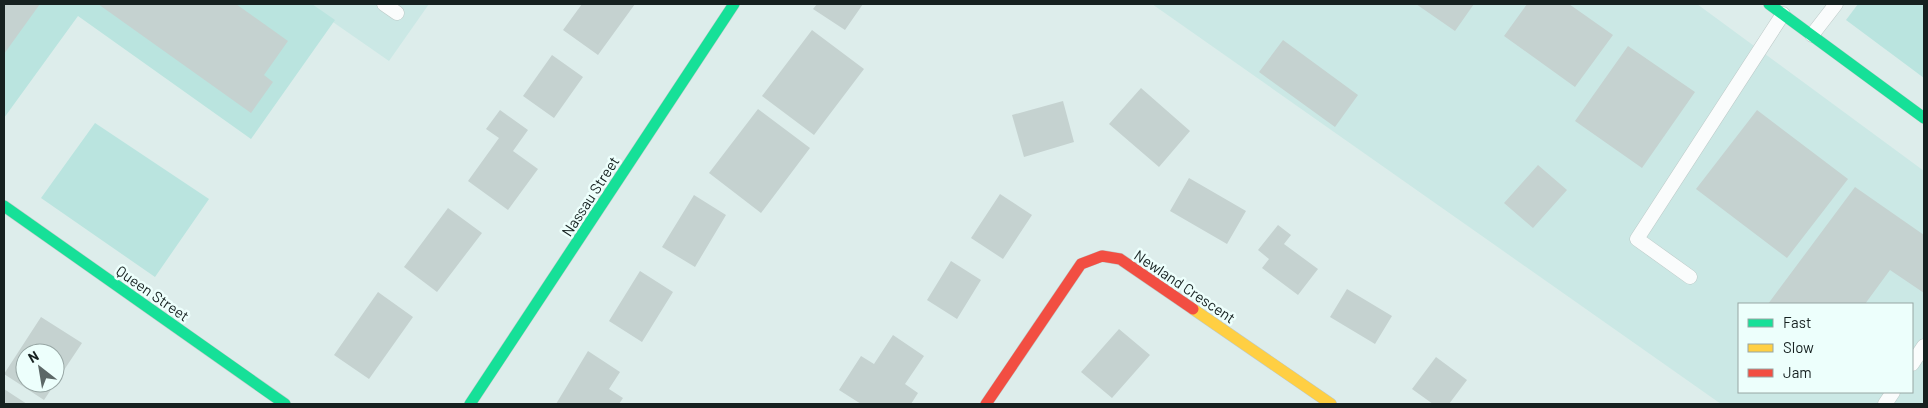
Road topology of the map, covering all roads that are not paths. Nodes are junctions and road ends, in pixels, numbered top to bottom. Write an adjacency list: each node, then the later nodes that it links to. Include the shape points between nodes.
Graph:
1 (384, 4): 5 (lane)
2 (734, 4): 15 (street, Nassau Street)
3 (1769, 4): 6 (street)
4 (1836, 4): 7 (lane)
5 (397, 12)
6 (1783, 14): 7 (street); 10 (lane, via 1637,239)
7 (1812, 35): 8 (street)
8 (1924, 118)
9 (4, 206): 14 (street, Queen Street)
10 (1690, 277)
11 (1924, 346): 12 (lane)
12 (1913, 362)
13 (1892, 393): 18 (lane)
14 (285, 404)
15 (470, 404)
16 (986, 404): 17 (street, Newland Crescent, via 1081,264 1102,256 1120,260)
17 (1331, 404)
18 (1885, 404)

